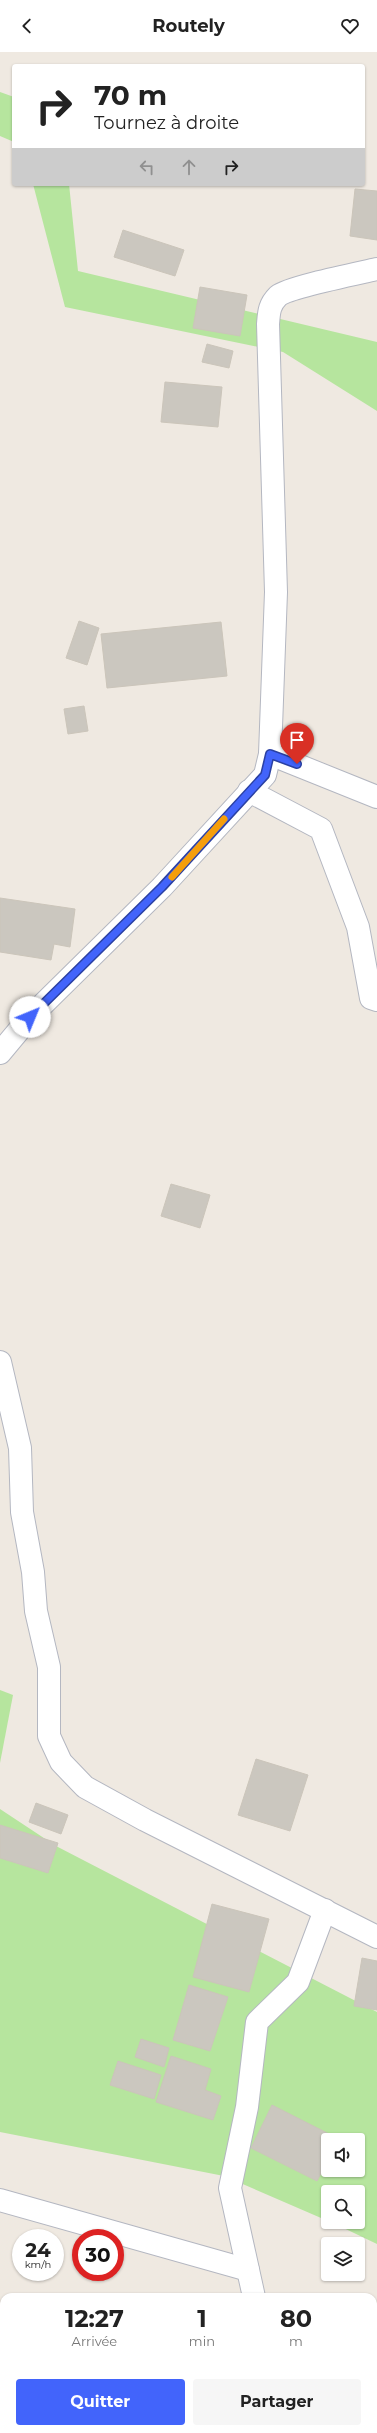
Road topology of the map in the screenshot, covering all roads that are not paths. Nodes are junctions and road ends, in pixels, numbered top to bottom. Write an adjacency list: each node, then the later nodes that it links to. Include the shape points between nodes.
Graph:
1 (377, 269): 2 (street, via 280,295 269,307 276,592)
2 (270, 754): 3 (street, via 265,775); 4 (street)
3 (249, 791): 5 (street, via 321,829 358,927 371,998); 6 (street, via 162,887 30,1017)
4 (377, 797)
5 (377, 1000)
6 (0, 1053)
7 (0, 1362): 8 (street, via 20,1448 22,1512 33,1572 36,1611 48,1667 49,1736 61,1762 85,1787 145,1820)
8 (325, 1910): 9 (street); 11 (street, via 298,1982 257,2022 246,2107 230,2188)
9 (377, 1937)
10 (0, 2200): 11 (street)
11 (248, 2270): 12 (street)
12 (253, 2293)

